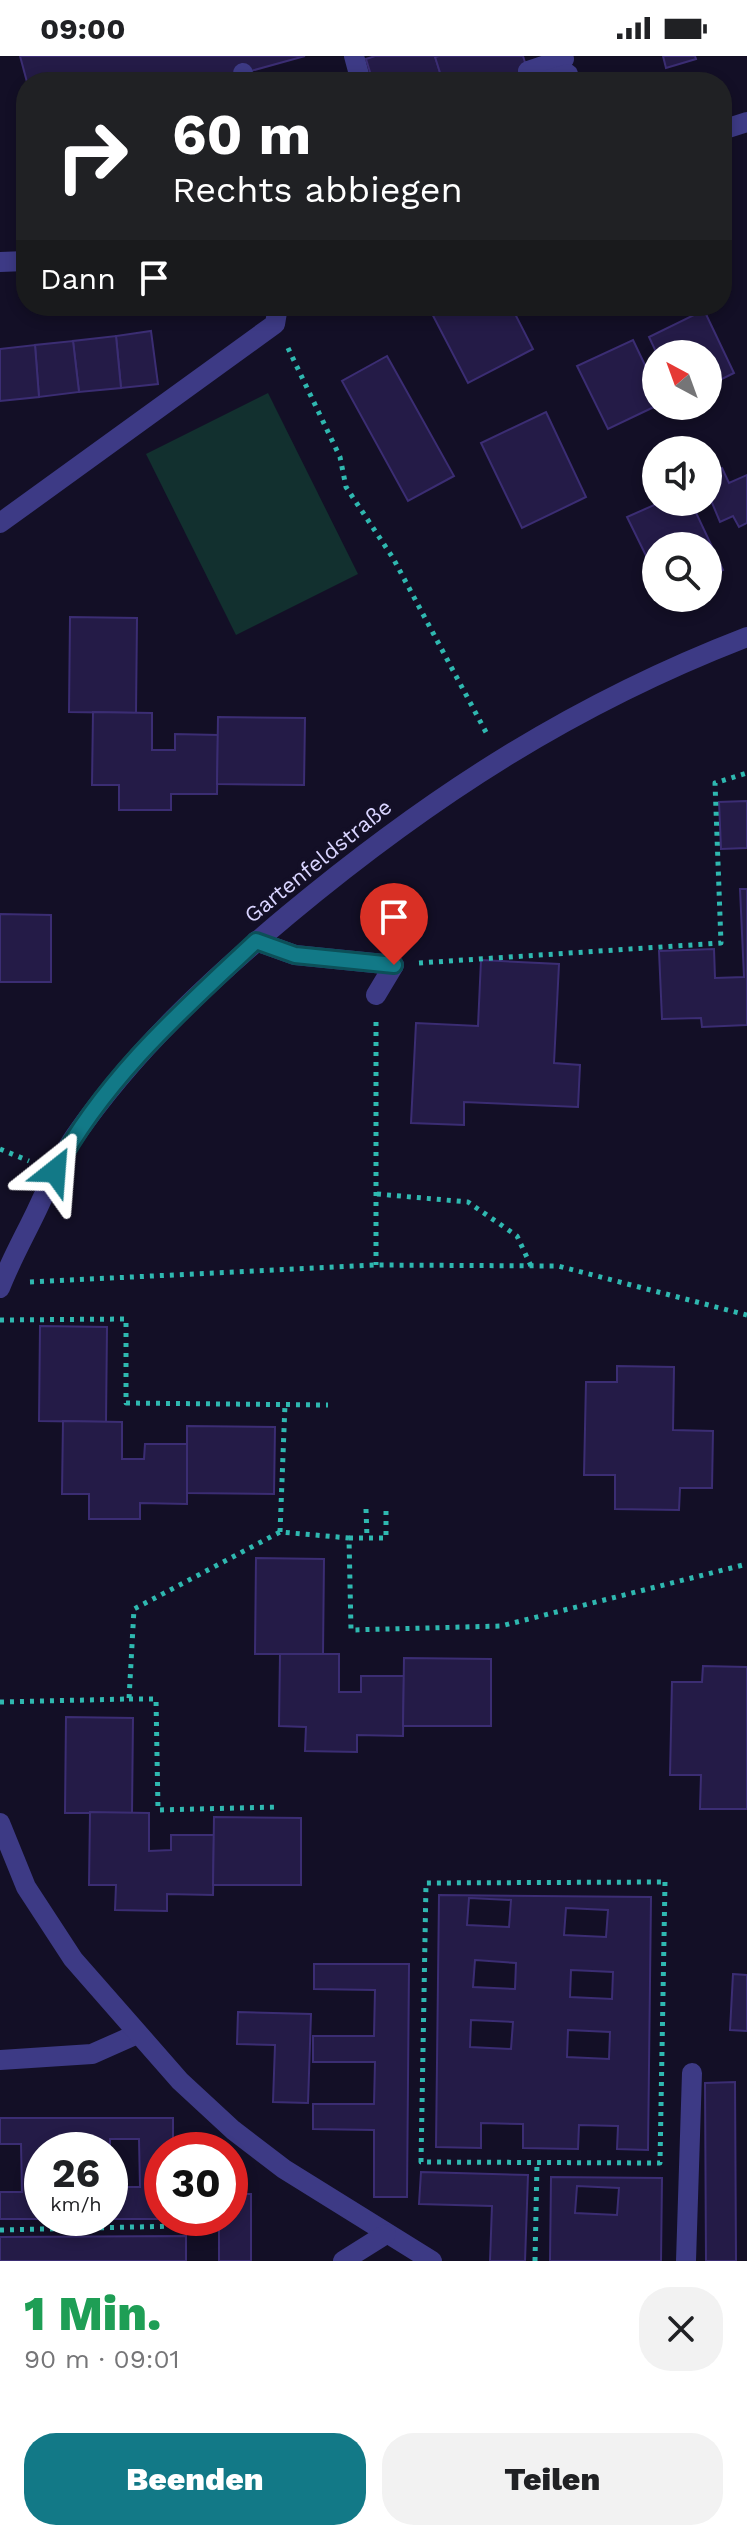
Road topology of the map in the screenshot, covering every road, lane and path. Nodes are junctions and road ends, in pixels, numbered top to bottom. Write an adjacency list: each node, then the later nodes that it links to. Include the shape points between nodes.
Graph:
1 (276, 316): 3 (street, via 275,324)
2 (293, 358): 5 (path, via 340,457 346,487 393,558)
3 (0, 523)
4 (747, 637): 5 (street, Gartenfeldstraße, via 629,689)
5 (499, 758): 7 (street, Gartenfeldstraße, via 389,833)
6 (747, 773): 8 (path, via 715,783 721,943)
7 (256, 941): 8 (street, via 295,955); 14 (street, Gartenfeldstraße, via 162,1030 72,1139)
8 (394, 965): 9 (street)
9 (376, 995)
10 (376, 1038): 11 (path)
11 (377, 1194): 12 (path); 13 (path, via 468,1202 517,1236)
12 (376, 1265): 13 (path); 14 (path)
13 (531, 1266): 15 (path, via 558,1266)
14 (1, 1286)
15 (747, 1315)
16 (0, 1320): 17 (path, via 126,1319 126,1403)
17 (285, 1404): 18 (path); 21 (path)
18 (328, 1405)
19 (366, 1509): 23 (path)
20 (386, 1509): 23 (path, via 386,1538)
21 (280, 1532): 22 (path); 25 (path, via 134,1609)
22 (349, 1538): 23 (path); 24 (path, via 351,1630 501,1626)
23 (367, 1538)
24 (747, 1564)
25 (129, 1699): 26 (path); 27 (path, via 156,1699 158,1810)
26 (0, 1702)
27 (279, 1807)
28 (0, 1823): 29 (street, via 26,1887 73,1959)
29 (137, 2034): 30 (street, via 92,2054); 35 (street, via 233,2130)
30 (0, 2060)
31 (692, 2073): 39 (street)
32 (537, 2163): 32 (path, via 421,2162 426,1883 665,1882 660,2163); 38 (path)
33 (144, 2227): 34 (path)
34 (0, 2230)
35 (386, 2234): 36 (street); 37 (street)
36 (343, 2261)
37 (432, 2261)
38 (535, 2261)
39 (686, 2261)

